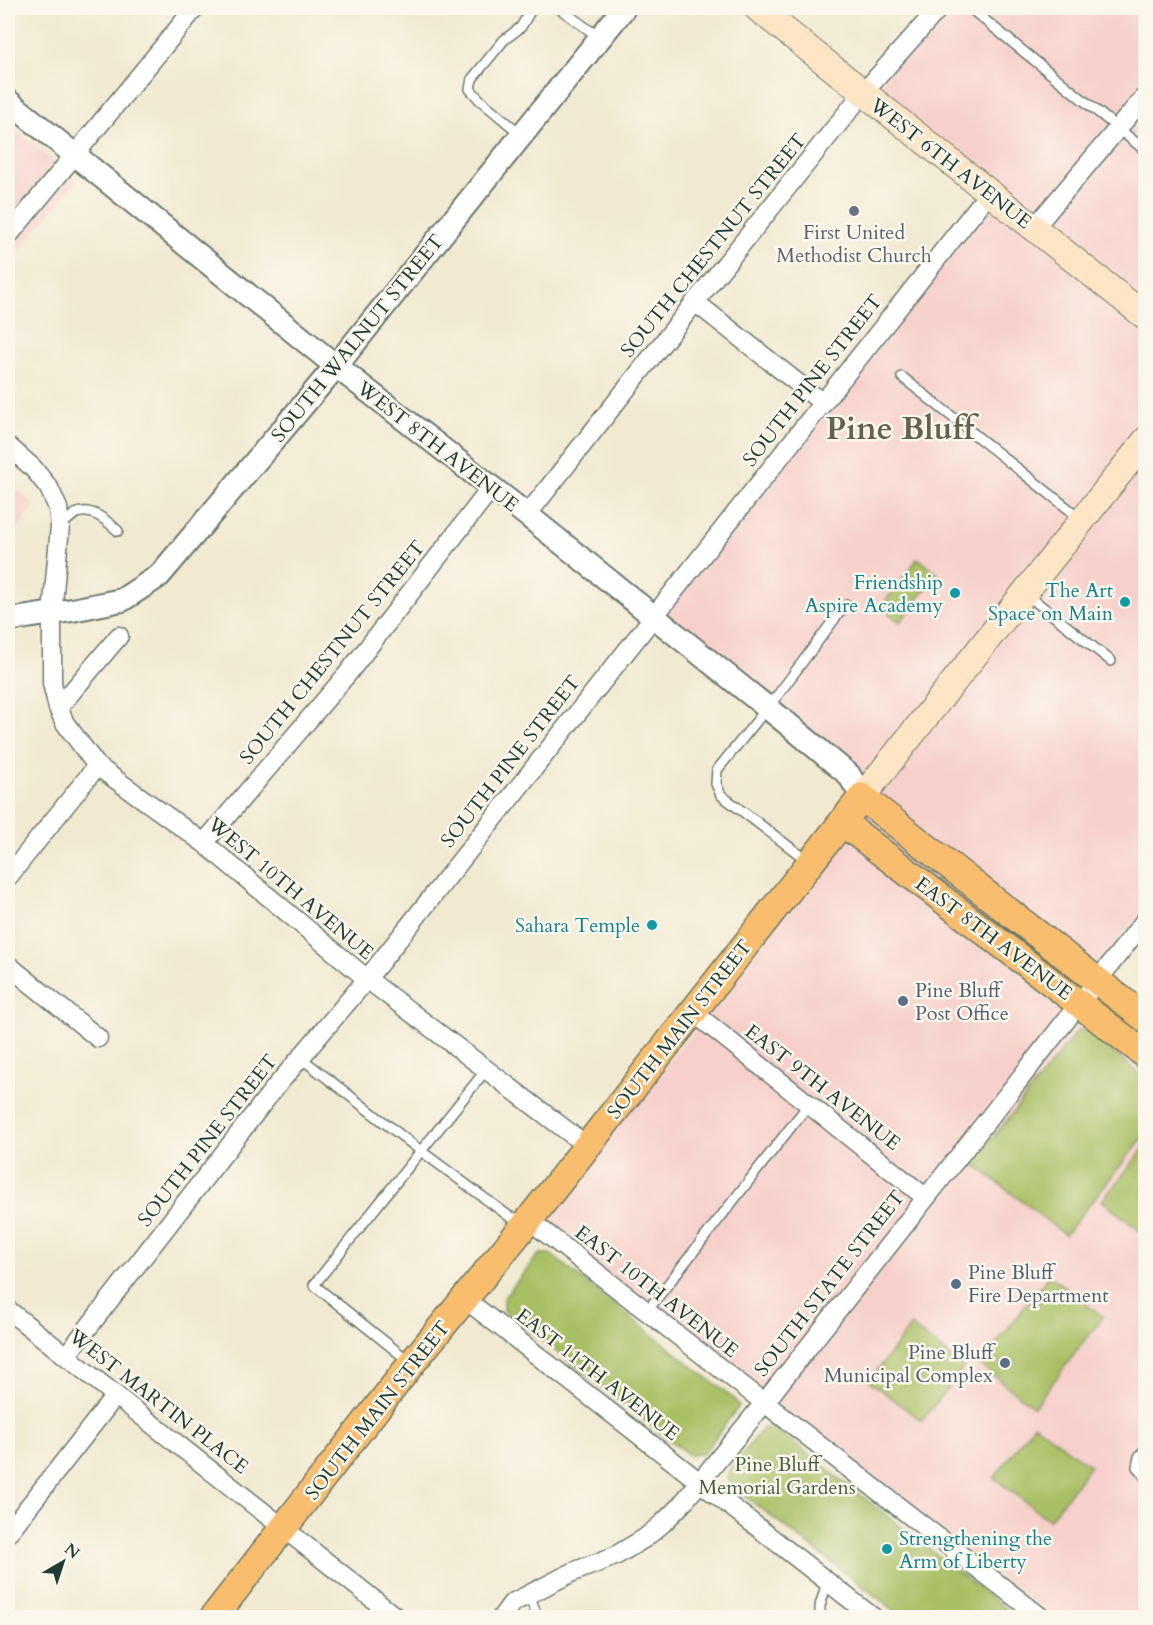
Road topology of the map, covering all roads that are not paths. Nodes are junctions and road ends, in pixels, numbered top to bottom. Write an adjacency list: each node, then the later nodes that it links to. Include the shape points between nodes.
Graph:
1 (195, 8): 15 (street)
2 (532, 8): 13 (lane, via 521,27 504,40 472,79 470,89)
3 (559, 8): 8 (lane)
4 (624, 8): 8 (street, SOUTH WALNUT STREET)
5 (757, 8): 9 (main road, WEST 6TH AVENUE)
6 (939, 8): 9 (street, SOUTH CHESTNUT STREET)
7 (970, 8): 12 (lane)
8 (600, 38): 13 (street, SOUTH WALNUT STREET)
9 (863, 93): 16 (main road, WEST 6TH AVENUE); 19 (street, SOUTH CHESTNUT STREET)
10 (1146, 94): 12 (street)
11 (8, 101): 15 (street, WEST 8TH AVENUE)
12 (1117, 128): 14 (lane); 17 (street)
13 (522, 135): 21 (street, SOUTH WALNUT STREET)
14 (1146, 152)
15 (75, 155): 18 (street); 21 (street, WEST 8TH AVENUE)
16 (989, 193): 17 (main road, WEST 6TH AVENUE); 23 (street, SOUTH PINE STREET)
17 (1034, 228): 20 (main road, WEST 6TH AVENUE)
18 (8, 236)
19 (695, 302): 23 (street); 27 (street, SOUTH CHESTNUT STREET)
20 (1146, 317)
21 (336, 366): 26 (street, WEST 8TH AVENUE); 33 (street, SOUTH WALNUT STREET, via 159,576 122,600)
22 (902, 377): 28 (lane)
23 (823, 403): 34 (street, SOUTH PINE STREET)
24 (1146, 440): 28 (main road, SOUTH MAIN STREET)
25 (8, 446): 29 (street, WEST 10TH AVENUE, via 49,489 58,508)
26 (492, 487): 27 (street, WEST 8TH AVENUE); 43 (street, SOUTH CHESTNUT STREET, via 349,672)
27 (527, 515): 34 (street, WEST 8TH AVENUE)
28 (1082, 520): 31 (main road, SOUTH MAIN STREET)
29 (60, 526): 30 (lane, via 85,512 95,514); 33 (street, WEST 10TH AVENUE)
30 (118, 531)
31 (1024, 593): 37 (lane); 41 (main road, SOUTH MAIN STREET)
32 (848, 605): 39 (lane)
33 (52, 614): 35 (street, SOUTH WALNUT STREET); 38 (street, WEST 10TH AVENUE, via 52,683)
34 (653, 616): 39 (street, WEST 8TH AVENUE); 48 (street, SOUTH PINE STREET)
35 (8, 620)
36 (119, 636): 38 (street)
37 (1111, 661)
38 (58, 708): 40 (street, WEST 10TH AVENUE)
39 (767, 708): 41 (street, WEST 8TH AVENUE, via 849,775); 44 (lane, via 717,770 716,784 721,795)
40 (97, 766): 43 (street, WEST 10TH AVENUE); 45 (street)
41 (862, 797): 42 (main road, SOUTH MAIN STREET); 49 (main road, EAST 8TH AVENUE)
42 (842, 822): 44 (main road, SOUTH MAIN STREET); 50 (main road, EAST 8TH AVENUE)
43 (204, 843): 48 (street, WEST 10TH AVENUE)
44 (810, 863): 51 (main road, SOUTH MAIN STREET)
45 (8, 877)
46 (1146, 919): 49 (street, SOUTH STATE STREET)
47 (8, 965): 53 (street)
48 (367, 979): 55 (street, SOUTH PINE STREET); 56 (street, WEST 10TH AVENUE)
49 (1097, 981): 50 (street, SOUTH STATE STREET); 52 (main road, EAST 8TH AVENUE)
50 (1079, 1003): 54 (main road, EAST 8TH AVENUE); 60 (street, SOUTH STATE STREET)
51 (693, 1012): 57 (street, EAST 9TH AVENUE); 58 (main road, SOUTH MAIN STREET)
52 (1146, 1019)
53 (98, 1038)
54 (1146, 1055)
55 (301, 1058): 59 (lane); 65 (street, SOUTH PINE STREET)
56 (486, 1070): 58 (street, WEST 10TH AVENUE); 59 (lane)
57 (809, 1104): 60 (street, EAST 9TH AVENUE); 64 (lane)
58 (587, 1146): 61 (main road, SOUTH MAIN STREET)
59 (421, 1151): 61 (lane, via 510,1217); 66 (lane, via 314,1285)
60 (926, 1197): 68 (street, SOUTH STATE STREET)
61 (530, 1220): 62 (main road, SOUTH MAIN STREET); 64 (street, EAST 10TH AVENUE)
62 (465, 1299): 66 (main road, SOUTH MAIN STREET); 71 (street, EAST 11TH AVENUE)
63 (8, 1310): 65 (street, WEST MARTIN PLACE)
64 (647, 1311): 68 (street, EAST 10TH AVENUE)
65 (66, 1356): 67 (street, WEST MARTIN PLACE)
66 (412, 1363): 72 (main road, SOUTH MAIN STREET)
67 (116, 1395): 72 (street, WEST MARTIN PLACE); 73 (street)
68 (765, 1402): 71 (street, SOUTH STATE STREET); 82 (street, EAST 10TH AVENUE)
69 (1146, 1449): 70 (lane, via 1137,1467)
70 (1146, 1478)
71 (699, 1481): 74 (street, EAST 11TH AVENUE); 75 (street, SOUTH STATE STREET, via 645,1538)
72 (283, 1528): 76 (main road, SOUTH MAIN STREET); 77 (street, WEST MARTIN PLACE)
73 (8, 1533)
74 (827, 1582): 80 (lane); 81 (street, EAST 11TH AVENUE)
75 (529, 1595): 78 (street, SOUTH STATE STREET, via 512,1603); 79 (lane)
76 (213, 1617)
77 (397, 1617)
78 (501, 1617)
79 (537, 1617)
80 (820, 1617)
81 (874, 1617)
82 (1042, 1617)

